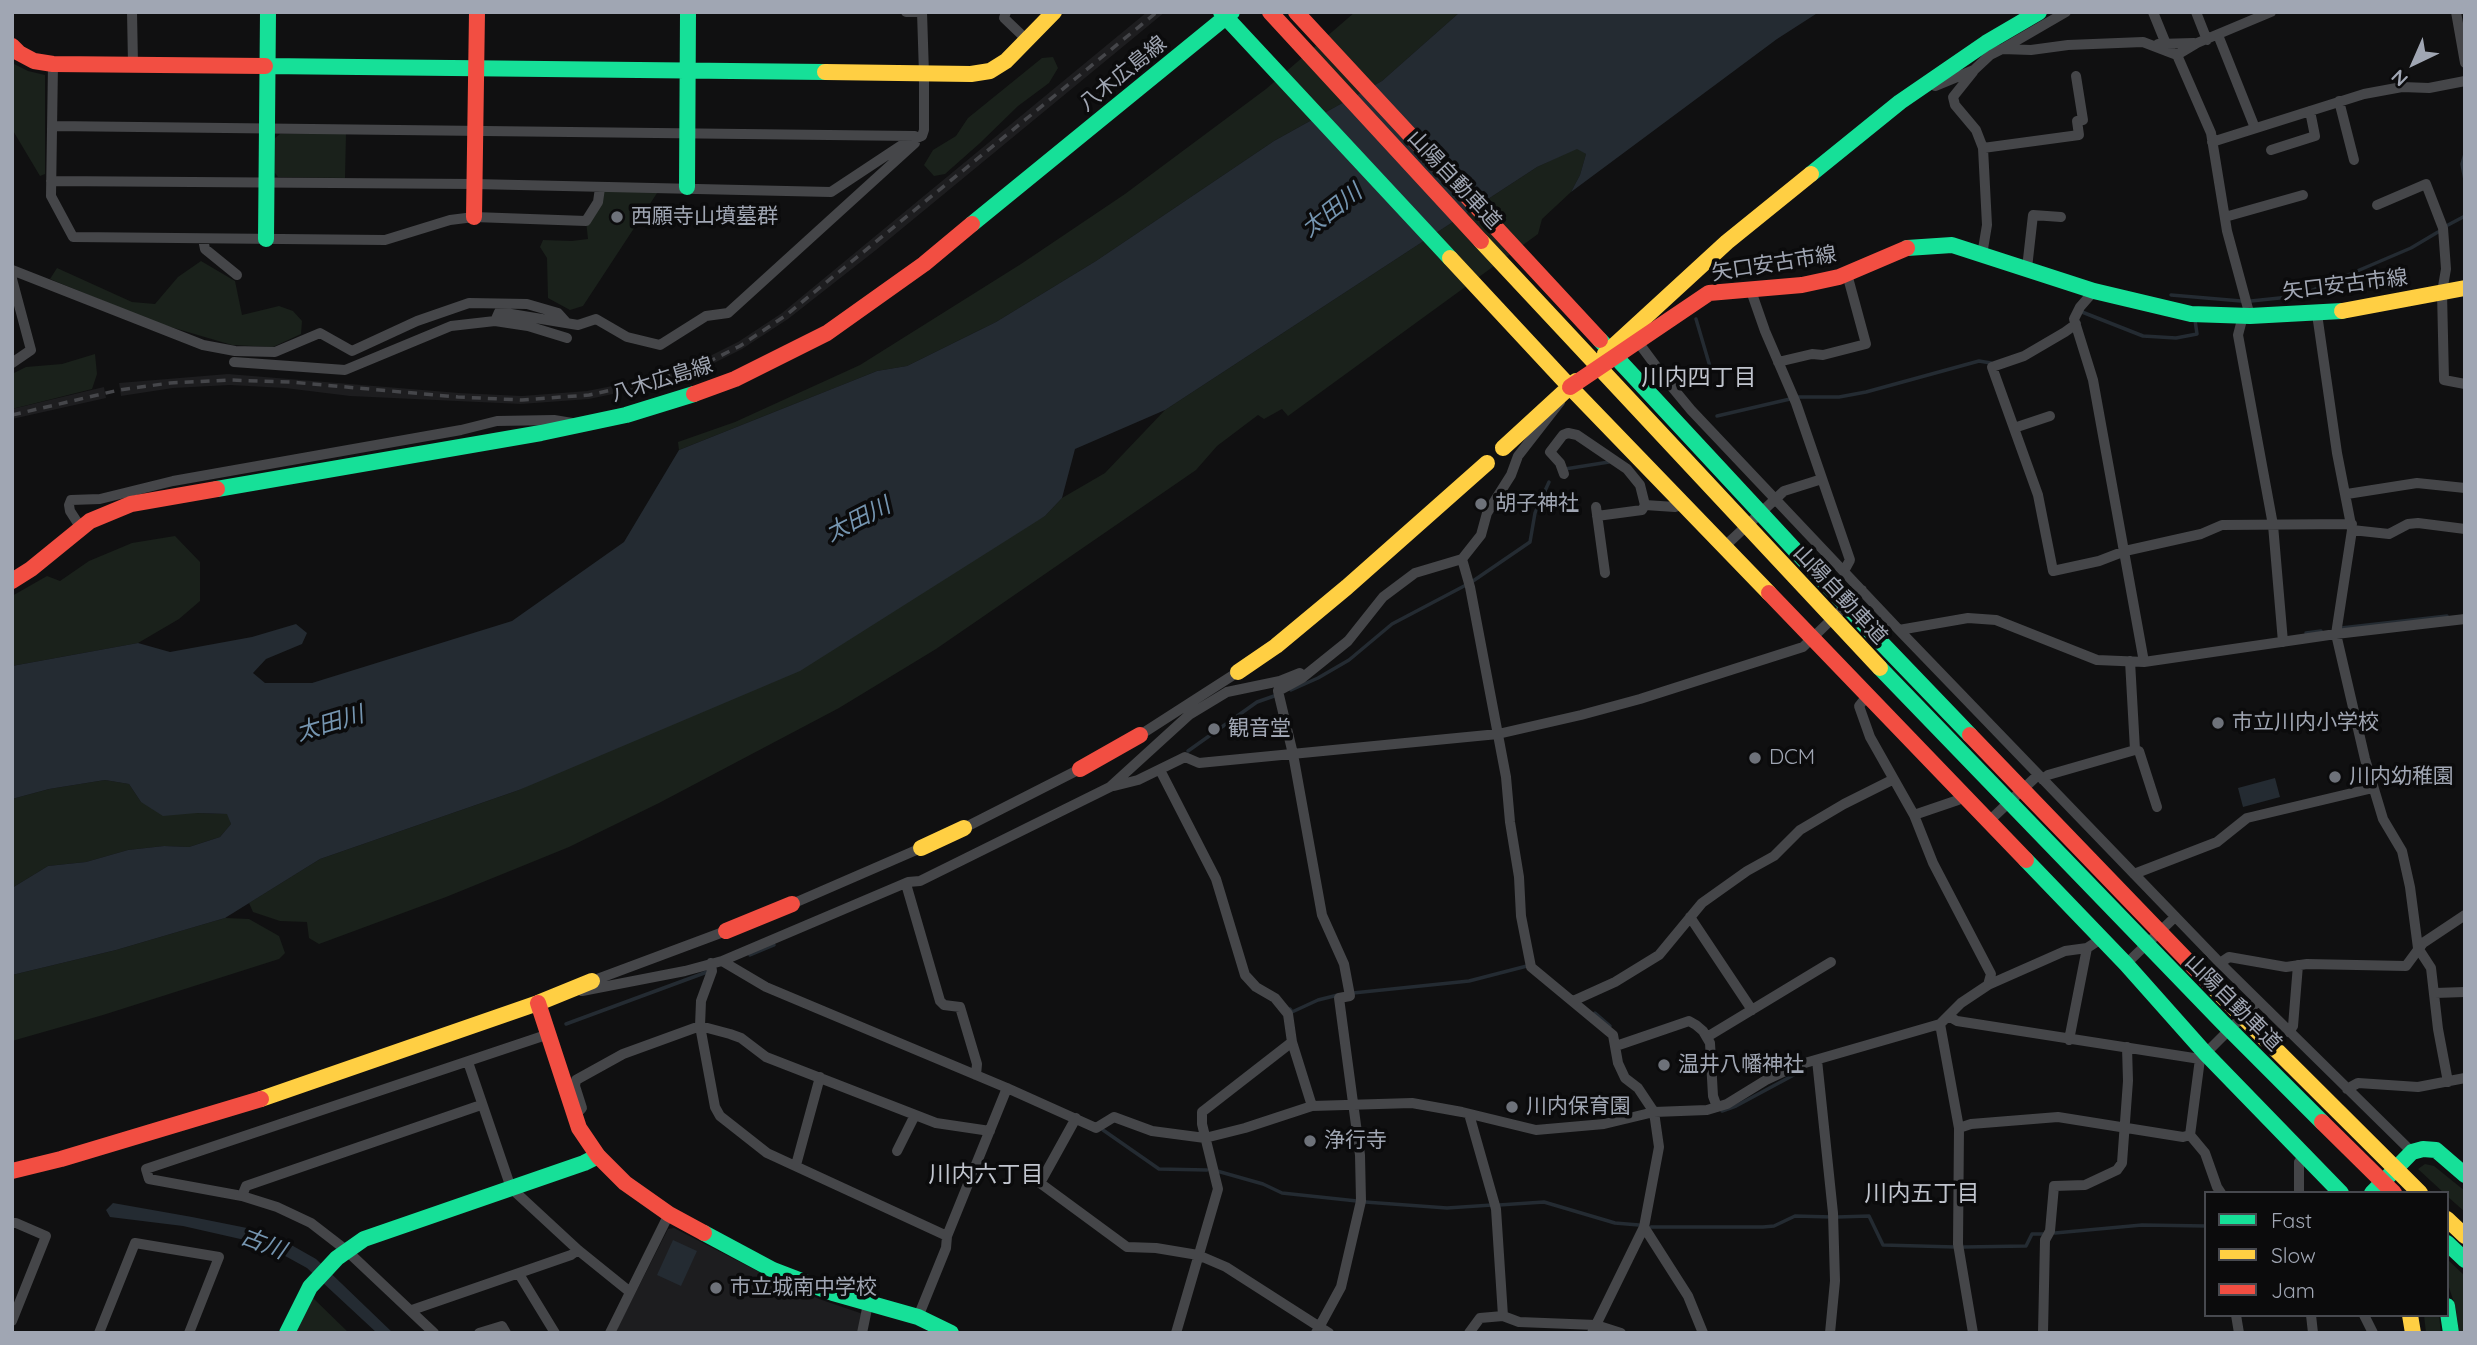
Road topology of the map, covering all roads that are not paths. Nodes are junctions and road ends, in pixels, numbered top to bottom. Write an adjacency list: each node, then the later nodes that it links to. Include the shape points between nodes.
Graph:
1 (132, 12): 27 (street)
2 (268, 12): 28 (main road)
3 (477, 12): 29 (main road)
4 (688, 12): 31 (main road)
5 (906, 12): 6 (street)
6 (922, 12): 32 (street)
7 (1006, 12): 19 (street, via 1004,18)
8 (1054, 12): 19 (main road)
9 (1270, 12): 199 (main road, 山陽自動車道, via 1868,656 2330,1129)
10 (1296, 12): 201 (main road, 山陽自動車道, via 1872,633 2196,970)
11 (2039, 12): 35 (main road)
12 (2066, 12): 23 (street)
13 (2153, 12): 21 (street)
14 (2196, 12): 18 (street)
15 (2456, 12): 25 (street)
16 (2267, 13): 18 (street)
17 (1229, 17): 82 (main road); 85 (main road, 八木広島線, via 924,264 827,333 735,379 660,406)
18 (2207, 39): 21 (street); 24 (street); 40 (street)
19 (1027, 40): 32 (main road, via 990,71)
20 (2143, 43): 21 (street); 23 (street); 24 (street)
21 (2166, 44)
22 (12, 46): 26 (main road, via 34,61)
23 (2002, 49): 30 (street)
24 (2177, 55): 45 (street)
25 (2465, 63)
26 (53, 64): 27 (main road); 38 (street)
27 (133, 64): 28 (main road)
28 (268, 67): 29 (main road); 39 (main road)
29 (476, 69): 31 (main road); 41 (main road)
30 (1975, 70): 35 (street, via 1935,86); 46 (street, via 1953,97)
31 (688, 71): 32 (main road); 42 (main road)
32 (924, 74): 44 (street)
33 (2076, 76): 46 (street, via 2083,120 2077,121 2079,135)
34 (2465, 80): 36 (street, via 2429,88 2402,87)
35 (1931, 81): 82 (main road, via 1727,242)
36 (2339, 102): 37 (street); 49 (street)
37 (2310, 111): 40 (street); 47 (street, via 2315,136)
38 (53, 126): 39 (street); 50 (street)
39 (267, 128): 41 (street); 51 (main road)
40 (2255, 128): 45 (street)
41 (475, 130): 42 (street); 52 (main road)
42 (688, 134): 43 (street); 53 (main road)
43 (878, 135): 44 (street); 48 (street, via 886,145)
44 (922, 136): 48 (street); 75 (street, via 727,313 706,316 660,345 626,337 596,319)
45 (2212, 142): 59 (street)
46 (1983, 148): 62 (street, via 1987,225)
47 (2271, 150)
48 (882, 158): 53 (street, via 831,192)
49 (2354, 160)
50 (51, 181): 51 (street); 60 (street, via 51,196 74,237)
51 (267, 182): 52 (street); 61 (main road)
52 (474, 184): 54 (street); 57 (main road)
53 (687, 187): 54 (street)
54 (600, 188): 57 (street, via 598,202 586,221)
55 (2303, 195): 59 (street)
56 (2377, 205): 71 (street, via 2426,184 2443,228 2446,269)
57 (474, 217): 61 (street, via 385,240)
58 (2061, 217): 63 (street, via 2033,215)
59 (2225, 218): 73 (street)
60 (203, 239): 61 (street); 66 (street, via 205,249)
61 (266, 239)
62 (1982, 255): 63 (main road, 矢口安古市線); 65 (main road, 矢口安古市線, via 1952,245 1927,244 1900,249)
63 (2027, 268): 70 (main road, 矢口安古市線)
64 (12, 270): 75 (street, via 203,345 234,351 275,352 320,332 352,351 469,303 527,304 558,313)
65 (1847, 274): 68 (main road, 矢口安古市線, via 1802,285); 80 (street, via 1866,344)
66 (237, 275)
67 (12, 279): 81 (street, via 31,350)
68 (1750, 288): 78 (main road, 矢口安古市線, via 1709,293); 80 (street)
69 (2465, 288): 71 (main road, 矢口安古市線)
70 (2094, 291): 73 (main road, 矢口安古市線, via 2191,314); 76 (street, via 2080,307)
71 (2442, 292): 72 (main road, 矢口安古市線); 83 (street, via 2444,380)
72 (2317, 314): 73 (main road, 矢口安古市線); 92 (street)
73 (2247, 316): 96 (street, via 2238,335)
74 (495, 321): 75 (street, via 499,312); 77 (street); 79 (street, via 451,326 345,370)
75 (567, 323)
76 (2076, 324): 86 (street, via 2024,356 1992,367); 101 (street, via 2093,380)
77 (567, 338)
78 (1638, 342): 82 (main road, 矢口安古市線); 93 (street, via 1675,391)
79 (234, 362)
80 (1778, 362): 90 (street)
81 (12, 363)
82 (1567, 384): 87 (main road); 94 (main road); 102 (street, via 1552,415 1518,456 1487,513 1481,534)
83 (2465, 384)
84 (2050, 416): 86 (street)
85 (582, 424): 98 (main road, 八木広島線, via 131,504); 98 (street, via 497,421 173,481 100,499 71,500 70,511)
86 (2014, 428): 101 (street, via 2038,495 2053,571)
87 (1503, 448): 88 (street)
88 (1487, 463): 115 (main road, via 1347,587)
89 (1564, 474): 95 (street, via 1550,452 1568,433 1627,469 1640,485)
90 (1822, 479): 93 (street); 104 (street, via 1850,560)
91 (2465, 488): 92 (street, via 2417,483)
92 (2347, 494): 97 (street)
93 (1775, 498): 100 (street); 104 (street)
94 (1685, 504): 95 (street); 100 (main road)
95 (1645, 505): 103 (street, via 1642,510 1597,512 1596,545)
96 (2273, 525): 97 (street); 101 (street, via 2222,525); 111 (street)
97 (2352, 527): 99 (street, via 2389,534 2418,523); 109 (street)
98 (81, 528): 105 (main road, 八木広島線)
99 (2465, 529)
100 (1725, 546): 110 (main road)
101 (2125, 551): 113 (street)
102 (1462, 559): 114 (street, via 1415,573 1383,597 1348,642); 117 (street)
103 (1602, 570)
104 (1844, 571): 106 (street)
105 (12, 581)
106 (1862, 590): 108 (street); 110 (street)
107 (2465, 619): 109 (street)
108 (1899, 630): 112 (street, via 1968,618 1996,620 2097,660); 123 (street)
109 (2336, 634): 111 (street); 126 (street)
110 (1812, 639): 116 (main road); 117 (street, via 1803,647 1640,699)
111 (2283, 642): 113 (street)
112 (2130, 661): 113 (street); 119 (street)
113 (2144, 662)
114 (1319, 666): 120 (street, via 1278,691); 125 (street, via 1280,681 1227,692 1189,715)
115 (1238, 673): 118 (street)
116 (1867, 696): 124 (street, via 1859,706); 127 (main road)
117 (1498, 734): 120 (street); 153 (street, via 1531,967)
118 (1140, 735): 121 (main road)
119 (2135, 750): 123 (street); 128 (street)
120 (1293, 754): 122 (street, via 1199,763 1185,757); 175 (street, via 1322,915 1344,964 1350,996 1339,998)
121 (1080, 769): 131 (street)
122 (1160, 770): 125 (street); 162 (street, via 1216,879 1245,975 1289,1014)
123 (2041, 777): 130 (street); 133 (street)
124 (1892, 780): 129 (street); 137 (street, via 1800,830 1774,856 1702,903)
125 (1110, 787): 134 (street, via 969,858)
126 (2374, 788): 133 (street, via 2246,818 2217,842); 142 (street, via 2383,819 2402,851)
127 (1963, 795): 129 (street); 130 (main road)
128 (2157, 807)
129 (1914, 815): 149 (street, via 1933,863 1991,974)
130 (1989, 822): 140 (main road)
131 (964, 828): 132 (main road)
132 (921, 848): 135 (street)
133 (2134, 874): 138 (street)
134 (906, 884): 143 (street); 168 (street, via 940,1001 943,1006 960,1007)
135 (792, 904): 139 (main road)
136 (2465, 915): 142 (street)
137 (1690, 917): 153 (street, via 1659,955 1615,982); 155 (street)
138 (2175, 917): 145 (street); 146 (street)
139 (726, 931): 148 (street)
140 (2101, 939): 141 (street); 146 (main road)
141 (2087, 948): 149 (street, via 2065,951); 161 (street)
142 (2418, 948): 147 (street, via 2406,966); 151 (street, via 2431,968)
143 (716, 962): 152 (street); 157 (street, via 701,1001); 168 (street)
144 (1830, 962): 155 (street)
145 (2220, 963): 147 (street, via 2229,957); 154 (street)
146 (2126, 964): 165 (main road)
147 (2298, 965): 158 (street)
148 (592, 981): 152 (main road)
149 (1988, 985): 156 (street)
150 (2465, 992): 151 (street)
151 (2435, 993): 171 (street)
152 (546, 1000): 159 (main road); 193 (main road, via 276,1094)
153 (1573, 1000): 163 (street, via 1614,1035)
154 (2258, 1001): 158 (street); 165 (street)
155 (1752, 1010): 160 (street)
156 (1945, 1020): 161 (street); 166 (street); 184 (street)
157 (699, 1026): 169 (street, via 741,1038 766,1057); 181 (street, via 624,1054 576,1080 582,1108); 192 (street, via 720,1116 767,1153)
158 (2289, 1032): 173 (street)
159 (549, 1034): 167 (street); 181 (main road)
160 (1707, 1037): 163 (street, via 1689,1021); 177 (street)
161 (2069, 1040): 164 (street)
162 (1292, 1042): 176 (street); 187 (street, via 1204,1110)
163 (1616, 1046): 178 (street, via 1625,1078)
164 (2127, 1047): 165 (street); 183 (street)
165 (2203, 1057): 186 (street); 190 (main road)
166 (1816, 1060): 177 (street); 238 (street, via 1833,1213 1835,1282)
167 (468, 1062): 174 (street); 202 (street, via 146,1170 149,1179)
168 (976, 1074): 172 (street)
169 (820, 1077): 180 (street); 192 (street)
170 (2465, 1078): 171 (street)
171 (2448, 1082): 173 (street, via 2418,1087 2358,1083)
172 (1007, 1088): 182 (street); 185 (street)
173 (2347, 1089): 189 (street)
174 (481, 1105): 195 (street); 202 (street, via 246,1186)
175 (1355, 1105): 176 (street); 179 (street, via 1412,1103); 223 (street, via 1361,1201 1341,1287)
176 (1312, 1106): 187 (street)
177 (1717, 1107): 178 (street)
178 (1654, 1112): 179 (street, via 1604,1124 1536,1130); 206 (street, via 1659,1147)
179 (1469, 1114): 218 (street, via 1496,1209)
180 (915, 1115): 185 (street, via 936,1124); 188 (street)
181 (574, 1117): 191 (main road)
182 (1076, 1118): 187 (street, via 1096,1128 1114,1116 1152,1131); 212 (street, via 1040,1183 1128,1247)
183 (2124, 1127): 184 (street, via 2058,1117); 186 (street); 240 (street, via 2122,1163 2117,1170 2085,1185 2054,1186 2045,1240)
184 (1959, 1128): 239 (street, via 1958,1244)
185 (990, 1130): 208 (street)
186 (2190, 1135): 196 (street, via 2205,1153)
187 (1205, 1138): 212 (street, via 1217,1189)
188 (897, 1151)
189 (2412, 1152): 194 (main road, via 2436,1150); 200 (main road)
190 (2305, 1155): 197 (street, via 2299,1162); 198 (main road)
191 (598, 1156): 195 (main road); 203 (main road, via 625,1183)
192 (796, 1165): 208 (street)
193 (12, 1171)
194 (2465, 1175)
195 (511, 1188): 210 (street); 211 (main road, via 364,1239)
196 (2220, 1191)
197 (2299, 1191)
198 (2339, 1191)
199 (2383, 1191)
200 (2385, 1191)
201 (2418, 1191)
202 (242, 1196): 211 (street, via 311,1223)
203 (669, 1214): 215 (street); 216 (main road, via 773,1270)
204 (2449, 1221): 207 (main road)
205 (12, 1223): 221 (street, via 46,1236)
206 (1644, 1227): 222 (street); 237 (street, via 1688,1296)
207 (2465, 1235)
208 (947, 1236): 219 (street)
209 (2449, 1245): 213 (main road)
210 (578, 1250): 214 (street); 215 (street)
211 (342, 1254): 217 (street); 226 (main road, via 310,1287)
212 (1198, 1255): 223 (street, via 1226,1267); 234 (street)
213 (2465, 1260)
214 (519, 1274): 217 (street); 230 (street)
215 (630, 1292): 231 (street)
216 (868, 1304): 219 (main road); 232 (street)
217 (411, 1310): 227 (street)
218 (1503, 1315): 222 (street, via 1519,1322); 235 (street, via 1480,1318)
219 (918, 1317): 233 (main road)
220 (2365, 1317): 241 (street)
221 (12, 1321)
222 (1594, 1329): 236 (street)
223 (1322, 1331)
224 (99, 1333): 225 (street, via 135,1243 219,1257)
225 (190, 1333)
226 (287, 1333)
227 (434, 1333)
228 (479, 1333): 229 (street, via 502,1326)
229 (506, 1333)
230 (555, 1333)
231 (610, 1333)
232 (862, 1333)
233 (951, 1333)
234 (1176, 1333)
235 (1469, 1333)
236 (1621, 1333)
237 (1703, 1333)
238 (1830, 1333)
239 (1973, 1333)
240 (2043, 1333)
241 (2373, 1333)

